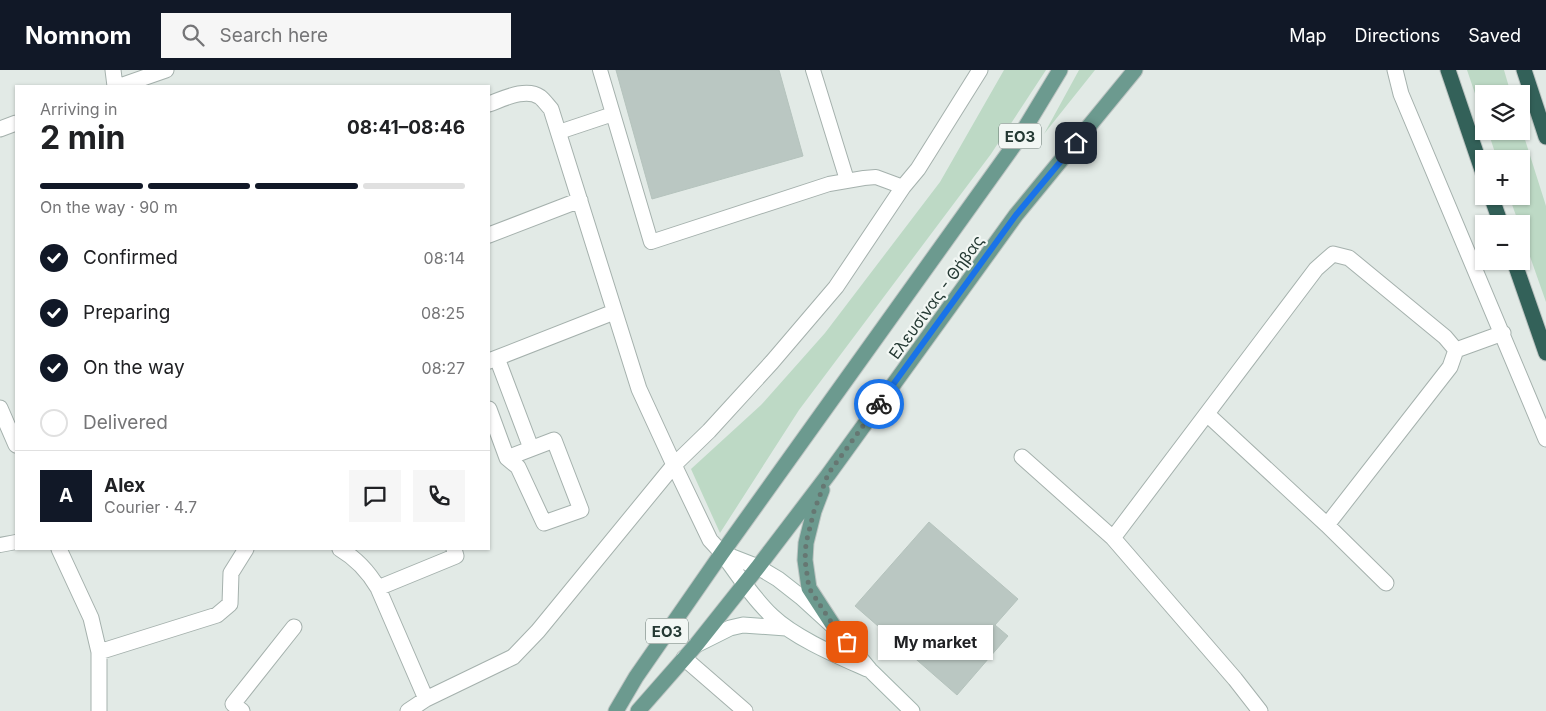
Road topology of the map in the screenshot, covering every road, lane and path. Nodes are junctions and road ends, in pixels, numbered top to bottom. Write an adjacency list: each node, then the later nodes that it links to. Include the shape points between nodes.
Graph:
1 (113, 70): 11 (street)
2 (166, 70): 12 (street)
3 (600, 70): 14 (lane)
4 (813, 70): 20 (lane)
5 (980, 70): 21 (street)
6 (1060, 70): 48 (main road, Ελευσίνας - Θήβας / ΕΟ3, via 976,200)
7 (1135, 70): 39 (main road, Ελευσίνας - Θήβας / ΕΟ3, via 1016,215)
8 (1394, 70): 26 (street)
9 (1448, 70): 19 (highway)
10 (1524, 70): 18 (highway)
11 (116, 85)
12 (123, 85)
13 (490, 104): 17 (street, via 529,92 540,97 551,109)
14 (613, 114): 17 (lane); 20 (lane, via 652,242)
15 (15, 123): 16 (street)
16 (0, 129)
17 (559, 132): 22 (street)
18 (1546, 137)
19 (1475, 150)
20 (847, 180): 21 (lane, via 876,177)
21 (904, 187): 38 (street, via 836,287 772,362)
22 (580, 200): 23 (street); 25 (street)
23 (490, 235)
24 (1517, 270): 28 (highway)
25 (614, 312): 29 (street); 38 (street, via 640,389)
26 (1503, 334): 27 (street); 33 (street)
27 (1456, 350): 32 (street, via 1446,337 1349,258 1333,254 1316,269); 40 (street, via 1450,367)
28 (1546, 352)
29 (493, 359): 35 (street)
30 (0, 408): 34 (street)
31 (490, 412): 37 (street)
32 (1207, 414): 40 (street); 41 (street)
33 (1546, 439)
34 (15, 443)
35 (531, 448): 37 (street); 37 (street, via 554,440 581,510 544,523 518,467)
36 (1022, 457): 41 (street)
37 (507, 458)
38 (674, 465): 48 (street, via 710,540); 60 (street, via 513,657)
39 (828, 474): 49 (main road, Ελευσίνας - Θήβας / ΕΟ3); 55 (main road, via 814,511 805,560 809,588)
40 (1327, 525): 51 (street)
41 (1113, 538): 68 (street)
42 (15, 542): 43 (lane)
43 (0, 545)
44 (59, 550): 57 (street, via 90,618)
45 (245, 550): 57 (street, via 231,573 230,604 217,616)
46 (341, 550): 52 (street, via 362,565)
47 (454, 550): 52 (street, via 456,556)
48 (722, 553): 49 (street); 50 (street); 64 (main road, Ελευσίνας - Θήβας / ΕΟ3, via 636,676)
49 (758, 568): 50 (main road, Ελευσίνας - Θήβας / ΕΟ3); 55 (street, via 793,591)
50 (744, 584): 54 (street, via 773,617); 56 (main road, Ελευσίνας - Θήβας / ΕΟ3)
51 (1386, 584)
52 (378, 588): 60 (street)
53 (294, 627): 62 (street, via 233,704)
54 (788, 628): 56 (street, via 743,625); 59 (street)
55 (835, 628): 59 (street)
56 (696, 645): 58 (main road, Ελευσίνας - Θήβας / ΕΟ3)
57 (99, 652): 61 (street)
58 (684, 658): 65 (main road, Ελευσίνας - Θήβας / ΕΟ3); 66 (street)
59 (870, 670): 67 (street)
60 (426, 699): 63 (street)
61 (99, 711)
62 (242, 711)
63 (408, 711)
64 (616, 711)
65 (638, 711)
66 (744, 711)
67 (912, 711)
68 (1260, 711)

